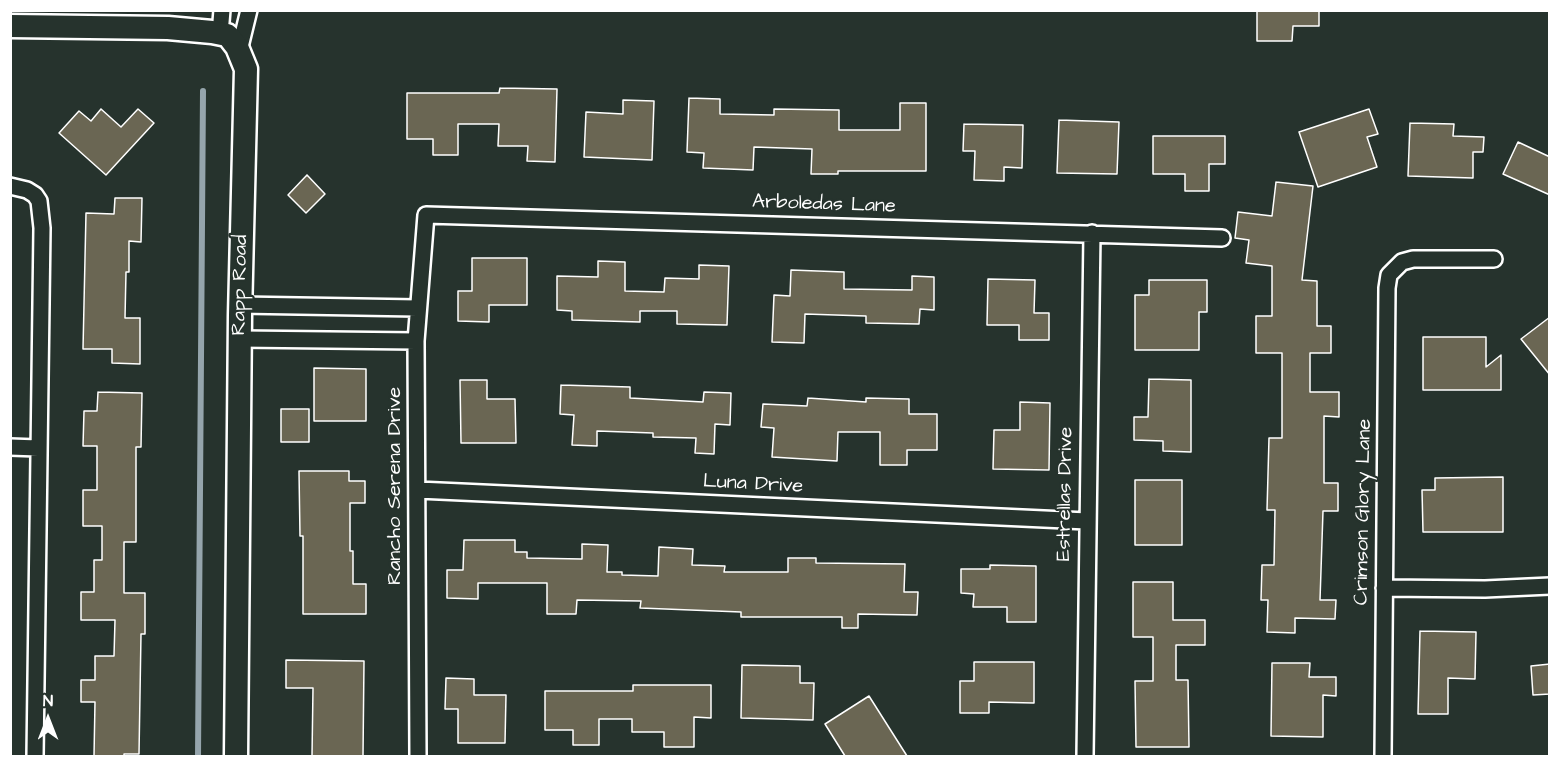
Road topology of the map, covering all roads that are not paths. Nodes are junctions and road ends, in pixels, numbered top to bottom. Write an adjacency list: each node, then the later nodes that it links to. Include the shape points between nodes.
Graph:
1 (222, 10): 4 (street)
2 (249, 10): 5 (street)
3 (10, 26): 4 (street, via 168,28)
4 (220, 34): 5 (street, via 227,35)
5 (239, 51): 11 (street, Rapp Road, via 246,69)
6 (10, 186): 16 (street, via 27,190 39,201 42,228)
7 (426, 215): 8 (street, Arboledas Lane); 12 (street, Rancho Serena Drive)
8 (1092, 233): 9 (street, Arboledas Lane); 18 (street, Estrellas Drive)
9 (1222, 238)
10 (1494, 259): 20 (street, Crimson Glory Lane, via 1413,259 1402,262 1389,275)
11 (240, 305): 12 (street); 13 (street, Rapp Road)
12 (417, 308): 14 (street, Rancho Serena Drive)
13 (240, 339): 14 (street); 22 (street, Rapp Road)
14 (416, 341): 17 (street, Rancho Serena Drive)
15 (10, 447): 16 (street)
16 (38, 448): 21 (street)
17 (418, 490): 18 (street, Luna Drive); 23 (street, Rancho Serena Drive)
18 (1087, 521): 24 (street, Estrellas Drive)
19 (1550, 586): 20 (street)
20 (1384, 588): 25 (street, Crimson Glory Lane)
21 (35, 756)
22 (236, 756)
23 (418, 756)
24 (1085, 756)
25 (1383, 756)

